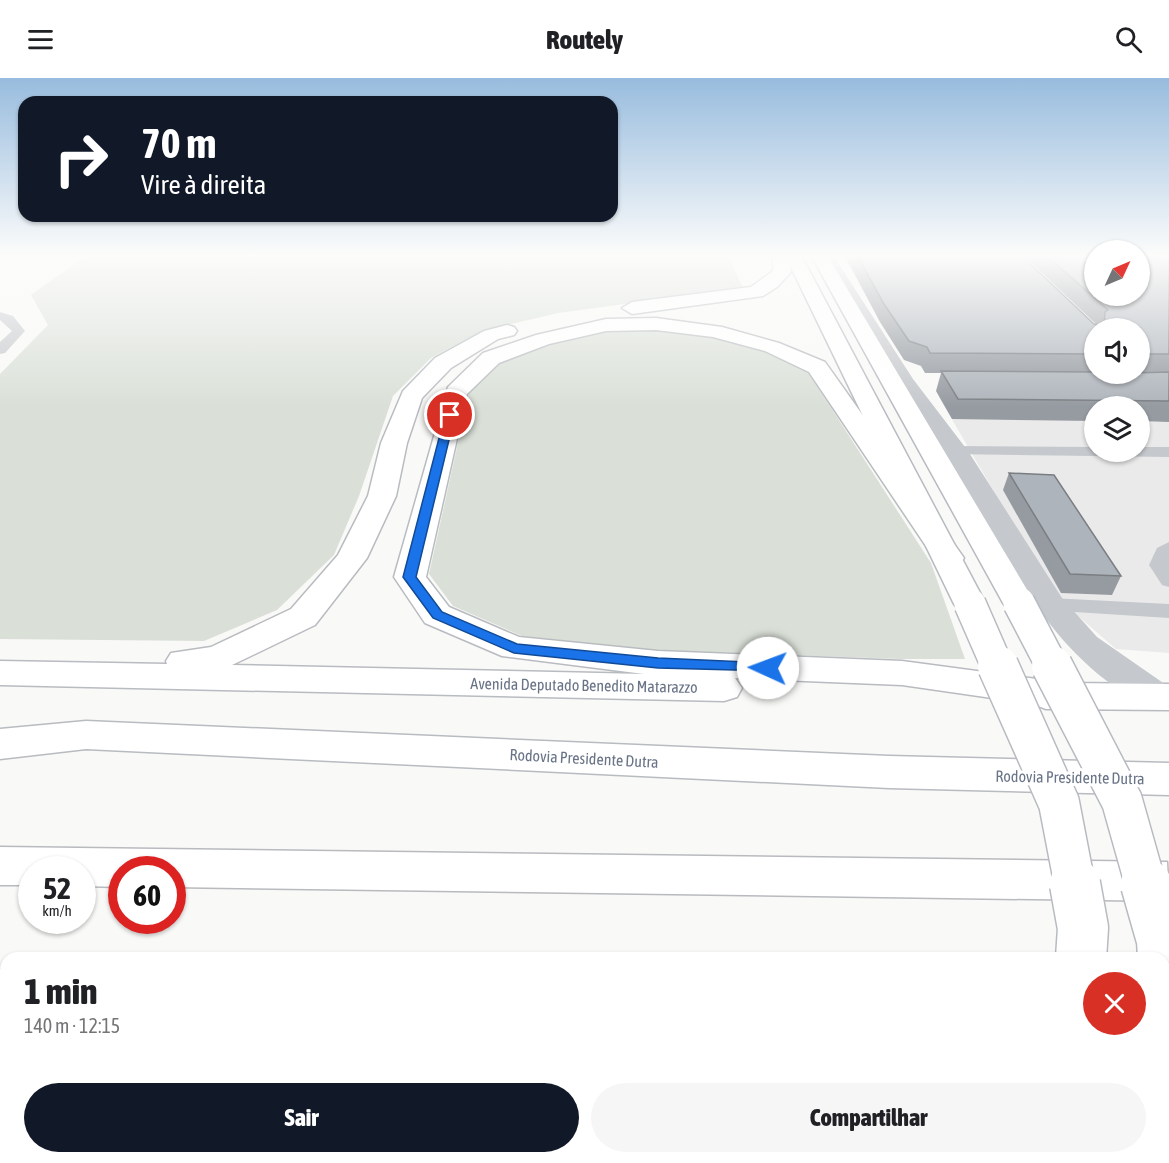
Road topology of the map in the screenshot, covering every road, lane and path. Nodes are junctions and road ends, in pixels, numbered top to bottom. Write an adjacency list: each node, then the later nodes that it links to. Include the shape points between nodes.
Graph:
1 (653, 306): 14 (main road, via 558,319 491,334 443,363 411,396 394,443 382,495 352,558 303,617 217,658)
2 (819, 306): 10 (main road)
3 (850, 306): 12 (main road)
4 (861, 306): 7 (street, via 915,382)
5 (0, 316): 6 (lane, via 9,319 19,331)
6 (0, 350)
7 (955, 451): 8 (lane); 12 (street)
8 (1169, 452)
9 (1169, 548): 11 (lane, via 1159,565)
10 (949, 558): 15 (main road, via 817,367 772,347 715,331 656,324 606,325 543,339 491,358 456,392 410,577 437,615 514,648 658,663 902,673); 21 (main road, bridge, via 1059,803 1083,928)
11 (1169, 581)
12 (1035, 604): 13 (lane); 16 (street, via 1129,679); 22 (main road, bridge, via 1122,801)
13 (1169, 610)
14 (16, 673): 15 (main road, Avenida Deputado Benedito Matarazzo)
15 (1066, 696): 16 (main road, Avenida Deputado Benedito Matarazzo)
16 (1163, 697)
17 (0, 744): 18 (main road, Rodovia Presidente Dutra, via 86,735 889,772)
18 (1169, 779)
19 (0, 866): 20 (main road)
20 (1169, 882)
21 (1081, 952)
22 (1163, 952)

